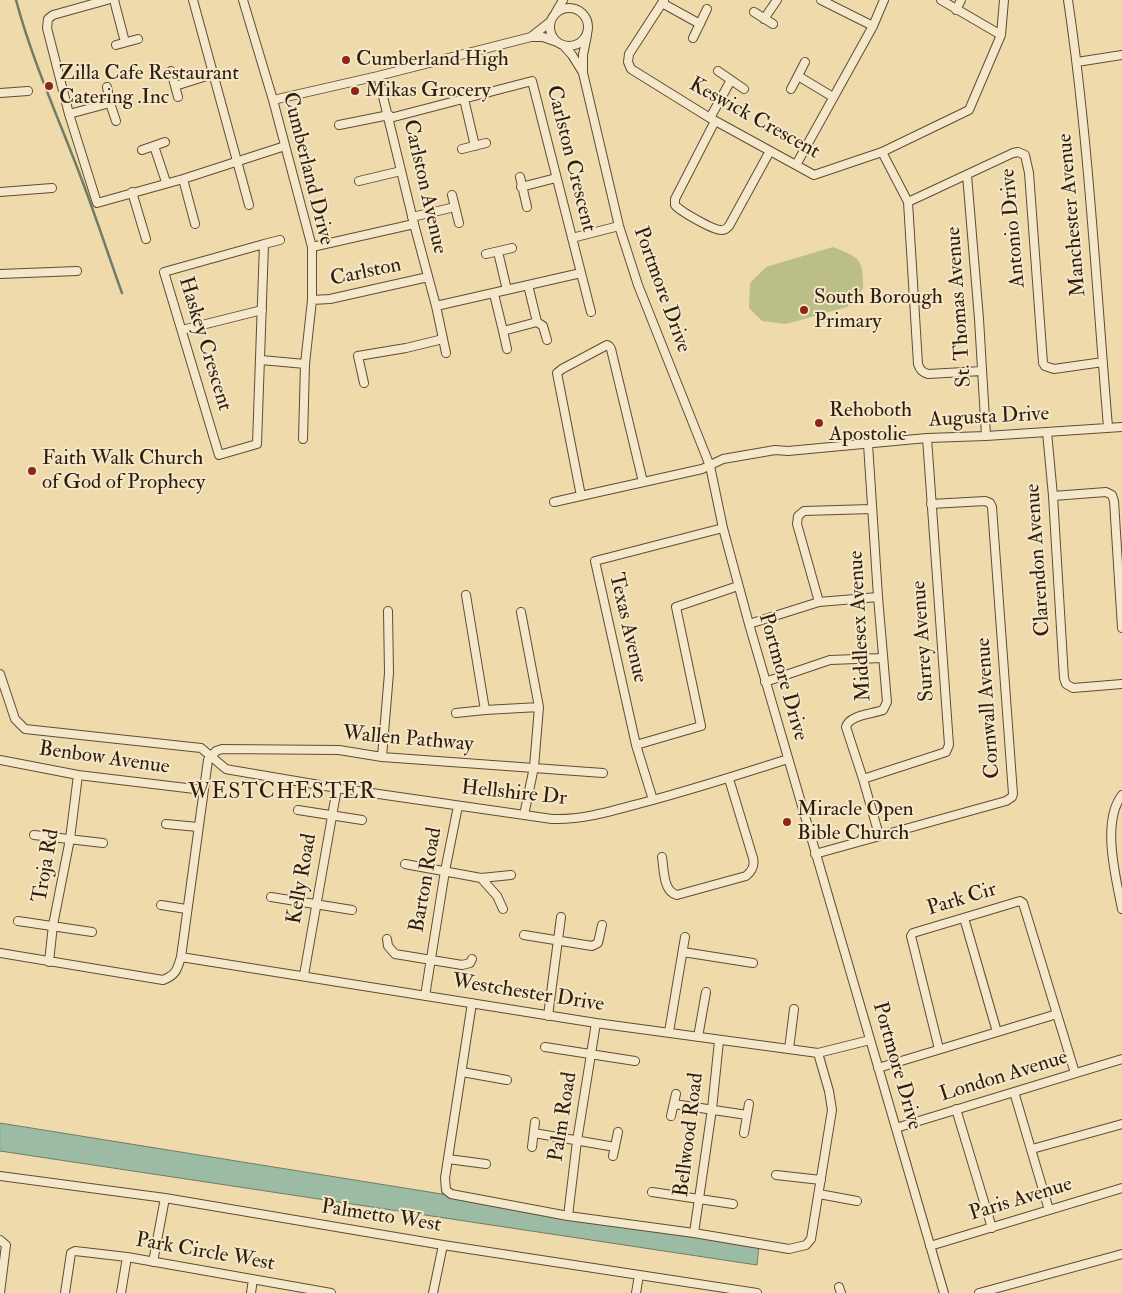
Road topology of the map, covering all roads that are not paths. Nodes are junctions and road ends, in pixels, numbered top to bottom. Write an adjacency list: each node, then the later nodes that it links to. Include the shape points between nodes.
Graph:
1 (107, 0): 53 (street, via 48,18 47,28)
2 (114, 0): 29 (street)
3 (193, 0): 38 (street)
4 (243, 0): 51 (street, Cumberland Drive)
5 (563, 0): 19 (street)
6 (576, 0): 16 (street)
7 (777, 0): 20 (street)
8 (821, 0): 23 (street)
9 (884, 0): 23 (street)
10 (941, 0): 17 (street)
11 (961, 0): 17 (street)
12 (1004, 0): 25 (street, Keswick Crescent)
13 (1068, 0): 34 (street, Manchester Avenue)
14 (663, 1): 21 (street); 55 (street, Keswick Crescent, via 629,54 628,62 631,69)
15 (707, 9): 21 (street)
16 (579, 10): 19 (street, via 565,8); 24 (street, via 587,21)
17 (956, 10): 25 (street)
18 (754, 12): 20 (street)
19 (552, 19): 26 (street); 30 (street, via 550,29)
20 (764, 19): 22 (street)
21 (700, 24): 27 (street)
22 (772, 24)
23 (873, 26): 49 (street)
24 (586, 35): 30 (street, via 577,44); 37 (street, Portmore Drive)
25 (1001, 35): 66 (street, Keswick Crescent, via 969,110)
26 (531, 37): 30 (street, via 543,37); 39 (street)
27 (693, 38)
28 (138, 39): 29 (street)
29 (125, 42): 31 (street)
30 (560, 44): 37 (street, Portmore Drive, via 572,55)
31 (116, 45)
32 (1122, 55): 34 (street)
33 (805, 62): 40 (street)
34 (1077, 62): 116 (street, Manchester Avenue, via 1092,208)
35 (171, 71): 42 (street)
36 (718, 71): 41 (street)
37 (583, 73): 88 (street, Portmore Drive)
38 (213, 74): 42 (street); 67 (street)
39 (378, 76): 51 (street); 54 (street, Carlston Avenue)
40 (798, 76): 45 (street); 49 (street)
41 (731, 80): 44 (street); 55 (street)
42 (175, 86): 48 (street)
43 (107, 87): 52 (street)
44 (744, 89)
45 (791, 89)
46 (28, 91): 47 (street)
47 (0, 93)
48 (178, 97)
49 (833, 97): 68 (street)
50 (464, 99): 54 (street, Carlston Crescent); 62 (street); 72 (street, Carlston Crescent, via 532,81)
51 (273, 100): 61 (street, Cumberland Drive)
52 (110, 103): 53 (street); 56 (street)
53 (69, 114): 79 (street, via 97,203)
54 (389, 117): 57 (street, Carlston Crescent); 69 (street, Carlston Avenue)
55 (713, 119): 65 (street, Keswick Crescent); 65 (street, via 675,199 675,205 681,210 717,230 725,230)
56 (116, 121)
57 (339, 125)
58 (165, 142): 60 (street)
59 (486, 143): 62 (street)
60 (154, 146): 64 (street); 75 (street)
61 (285, 146): 67 (street); 93 (street, Cumberland Drive)
62 (475, 146): 63 (street)
63 (462, 149)
64 (142, 150)
65 (770, 151): 68 (street, Keswick Crescent)
66 (882, 152): 68 (street, Keswick Crescent, via 814,175); 81 (street)
67 (237, 161): 73 (street); 82 (street)
68 (796, 165)
69 (401, 171): 74 (street); 85 (street, Carlston Avenue)
70 (967, 175): 81 (street, Antonio Drive); 116 (street, Antonio Drive, via 1013,153 1022,153 1027,160 1032,204 1044,366 1054,368); 118 (street, St. Thomas Avenue)
71 (520, 177): 76 (street)
72 (556, 178): 76 (street); 89 (street, Carlston Crescent)
73 (182, 179): 75 (street); 87 (street)
74 (359, 181)
75 (166, 182): 79 (street)
76 (521, 187): 84 (street)
77 (52, 188): 78 (street)
78 (0, 192)
79 (132, 192): 90 (street)
80 (452, 195): 83 (street)
81 (908, 202): 118 (street, via 918,364 922,372 928,374)
82 (249, 205)
83 (455, 207): 85 (street); 86 (street)
84 (527, 207)
85 (413, 221): 93 (street); 100 (street, Carlston Avenue)
86 (459, 223)
87 (195, 224)
88 (619, 226): 89 (street); 127 (street, Portmore Drive, via 638,285)
89 (572, 238): 98 (street, Carlston Crescent)
90 (146, 239)
91 (280, 240): 92 (street, Haskey Crescent)
92 (264, 244): 106 (street); 109 (street, Haskey Crescent, via 164,272)
93 (312, 248): 104 (street, Cumberland Drive)
94 (512, 248): 95 (street)
95 (498, 252): 96 (street); 102 (street)
96 (486, 254)
97 (77, 270): 99 (street)
98 (582, 273): 101 (street); 107 (street, Carlston Crescent)
99 (0, 274)
100 (428, 277): 104 (street, Carlston, via 330,299); 105 (street, Carlston Avenue)
101 (528, 285): 102 (street); 108 (street)
102 (507, 290): 103 (street)
103 (494, 294): 105 (street); 110 (street)
104 (312, 300): 117 (street, Cumberland Drive)
105 (436, 306): 111 (street, Carlston Avenue)
106 (262, 310): 109 (street); 115 (street)
107 (590, 312)
108 (536, 322): 110 (street); 112 (street, via 543,326)
109 (182, 330): 115 (street, Haskey Crescent, via 220,455 257,444)
110 (503, 331): 113 (street)
111 (443, 339): 114 (street, Carlston Avenue); 119 (street, via 358,356)
112 (547, 340)
113 (507, 349)
114 (446, 353)
115 (261, 360): 117 (street)
116 (1102, 362): 121 (street, Manchester Avenue)
117 (305, 364): 125 (street, Cumberland Drive)
118 (982, 371): 123 (street, St. Thomas Avenue)
119 (364, 383)
120 (1122, 427): 121 (street, Augusta Drive)
121 (1108, 428): 122 (street, Augusta Drive)
122 (1048, 432): 123 (street, Augusta Drive); 130 (street, Clarendon Avenue)
123 (986, 436): 124 (street, Augusta Drive)
124 (927, 438): 126 (street, Augusta Drive); 132 (street, Surrey Avenue)
125 (303, 439)
126 (868, 444): 127 (street, Augusta Drive, via 774,450 723,459); 133 (street, Middlesex Avenue)
127 (710, 466): 128 (street, Augusta Drive); 134 (street, Portmore Drive)
128 (643, 482): 129 (street, Augusta Drive); 129 (street, via 611,350 607,345 557,373)
129 (581, 496): 131 (street, Augusta Drive)
130 (1053, 496): 142 (street, via 1106,492 1112,495); 146 (street, Clarendon Avenue, via 1066,684 1072,688)
131 (554, 502)
132 (931, 504): 159 (street, Surrey Avenue, via 949,749); 172 (street, Cornwall Avenue, via 985,501 992,507 1013,794 1006,801)
133 (872, 509): 137 (street, Middlesex Avenue); 138 (street, via 804,511 798,516 797,524)
134 (723, 528): 135 (street, Portmore Drive); 150 (street, Texas Avenue, via 595,561)
135 (738, 586): 141 (street, Portmore Drive); 150 (street, via 676,607 701,726)
136 (466, 595): 148 (street)
137 (878, 597): 138 (street); 143 (street, Middlesex Avenue)
138 (819, 602): 141 (street)
139 (388, 612): 152 (street, via 389,673)
140 (521, 612): 147 (street)
141 (749, 624): 145 (street, Portmore Drive)
142 (1122, 628)
143 (882, 658): 145 (street, via 830,660); 159 (street, Middlesex Avenue, via 886,707 851,719 846,724)
144 (0, 674): 151 (street, via 15,719 25,729 190,746 201,748)
145 (765, 682): 153 (street, Portmore Drive)
146 (1122, 684)
147 (538, 707): 148 (street); 155 (street)
148 (485, 710): 149 (street)
149 (456, 713)
150 (636, 745): 163 (street, Texas Avenue)
151 (211, 756): 152 (street, Wallen Pathway, via 216,751 232,749 339,750); 160 (street, Hellshire Dr, via 232,770); 161 (street)
152 (382, 757): 155 (street, Wallen Pathway)
153 (788, 759): 158 (street, Hellshire Dr); 175 (street, Portmore Drive)
154 (0, 760): 157 (street, Benbow Avenue)
155 (534, 767): 156 (street, Wallen Pathway); 167 (street)
156 (603, 773)
157 (78, 775): 161 (street, Benbow Avenue); 173 (street, Troja Rd)
158 (729, 779): 163 (street, Hellshire Dr); 176 (street, via 753,858 751,873 677,895 667,889)
159 (863, 779): 172 (street, Middlesex Avenue)
160 (338, 788): 164 (street, Hellshire Dr); 166 (street, Kelly Road)
161 (203, 790): 170 (street)
162 (1122, 796): 186 (street, via 1115,809 1111,834)
163 (654, 800): 167 (street, Hellshire Dr, via 571,820)
164 (458, 806): 167 (street, Hellshire Dr); 178 (street, Barton Road)
165 (298, 810): 166 (street)
166 (332, 814): 168 (street); 183 (street, Kelly Road)
167 (524, 815)
168 (362, 820)
169 (166, 824): 170 (street)
170 (198, 827): 184 (street)
171 (34, 835): 173 (street)
172 (879, 835): 175 (street, Cornwall Avenue)
173 (70, 839): 174 (street); 192 (street, Troja Rd)
174 (103, 843)
175 (815, 854): 216 (street, Portmore Drive)
176 (662, 857)
177 (405, 864): 178 (street)
178 (445, 871): 180 (street); 202 (street, Barton Road)
179 (510, 876): 180 (street)
180 (481, 878): 185 (street, via 497,896)
181 (271, 897): 183 (street)
182 (161, 905): 184 (street)
183 (316, 905): 187 (street); 205 (street, Kelly Road)
184 (186, 909): 200 (street)
185 (503, 909)
186 (1122, 909)
187 (352, 910)
188 (561, 916): 197 (street)
189 (964, 918): 210 (street, Park Cir, via 1020,901 1023,903); 214 (street); 220 (street, Park Cir, via 911,936)
190 (18, 920): 192 (street)
191 (602, 924): 197 (street, via 598,943 594,946)
192 (54, 925): 193 (street); 203 (street, Troja Rd)
193 (92, 932)
194 (524, 935): 197 (street)
195 (685, 937): 198 (street)
196 (386, 940): 202 (street, via 395,954)
197 (558, 941): 211 (street)
198 (683, 952): 204 (street); 213 (street)
199 (0, 953): 203 (street)
200 (180, 957): 203 (street, via 172,977 163,980); 205 (street, Westchester Drive)
201 (472, 959): 202 (street, via 467,965)
202 (431, 960): 207 (street, Barton Road)
203 (49, 962)
204 (753, 963)
205 (304, 975): 207 (street, Westchester Drive)
206 (706, 992): 215 (street)
207 (425, 996): 208 (street, Westchester Drive)
208 (472, 1003): 211 (street, Westchester Drive); 226 (street)
209 (794, 1009): 219 (street)
210 (1057, 1014): 214 (street); 227 (street, Park Cir)
211 (548, 1016): 212 (street, Westchester Drive)
212 (596, 1023): 213 (street, Westchester Drive); 222 (street, Palm Road)
213 (669, 1032): 215 (street, Westchester Drive)
214 (997, 1032): 220 (street)
215 (698, 1037): 217 (street, Westchester Drive)
216 (870, 1040): 221 (street, Westchester Drive); 225 (street, Portmore Drive)
217 (719, 1041): 219 (street, Westchester Drive); 233 (street, Bellwood Road)
218 (545, 1047): 222 (street)
219 (789, 1049): 221 (street, Westchester Drive)
220 (939, 1049): 225 (street)
221 (818, 1053): 252 (street, via 832,1110)
222 (591, 1054): 224 (street); 243 (street, Palm Road)
223 (1122, 1059): 227 (street, London Avenue)
224 (635, 1061)
225 (878, 1068): 239 (street, Portmore Drive)
226 (462, 1072): 228 (street); 248 (street)
227 (1075, 1073): 229 (street, London Avenue)
228 (507, 1080)
229 (1014, 1092): 234 (street, London Avenue); 246 (street)
230 (676, 1094): 231 (street)
231 (674, 1104): 233 (street); 235 (street)
232 (749, 1104): 236 (street)
233 (712, 1109): 236 (street); 257 (street, Bellwood Road)
234 (956, 1109): 239 (street, London Avenue); 262 (street)
235 (672, 1116)
236 (747, 1116): 242 (street)
237 (535, 1122): 241 (street)
238 (1122, 1124): 246 (street)
239 (896, 1128): 266 (street, Portmore Drive)
240 (618, 1132): 244 (street)
241 (534, 1133): 243 (street); 245 (street)
242 (744, 1133)
243 (577, 1141): 244 (street); 261 (street, Palm Road)
244 (615, 1147): 247 (street)
245 (532, 1148)
246 (1032, 1149): 260 (street)
247 (613, 1156)
248 (448, 1159): 249 (street); 261 (street, via 445,1184 451,1194)
249 (486, 1164)
250 (776, 1175): 252 (street)
251 (0, 1176): 256 (street, Palmetto West)
252 (821, 1180): 255 (street)
253 (1122, 1188): 260 (street, Paris Avenue)
254 (652, 1192): 257 (street)
255 (819, 1194): 258 (street); 263 (street, via 811,1239 798,1248)
256 (165, 1198): 265 (street, Palmetto West); 269 (street)
257 (699, 1200): 259 (street); 263 (street, Bellwood Road)
258 (856, 1201)
259 (733, 1204)
260 (1049, 1210): 262 (street, Paris Avenue)
261 (568, 1216): 263 (street)
262 (992, 1228): 266 (street, Paris Avenue)
263 (694, 1233)
264 (2, 1241): 273 (street, via 6,1245)
265 (442, 1244): 270 (street, Palmetto West); 278 (street)
266 (930, 1246): 281 (street, Portmore Drive)
267 (1122, 1254): 282 (street)
268 (127, 1257): 269 (street, Park Circle West); 274 (street, Park Circle West, via 73,1251); 275 (street)
269 (153, 1262): 271 (street, Park Circle West)
270 (639, 1275): 279 (street); 280 (street, Palmetto West)
271 (253, 1279): 272 (street, Park Circle West); 276 (street)
272 (311, 1291): 277 (street, Park Circle West)
273 (0, 1293)
274 (64, 1293)
275 (121, 1293)
276 (251, 1293)
277 (331, 1293)
278 (433, 1293)
279 (636, 1293)
280 (757, 1293)
281 (944, 1293)
282 (979, 1293)

